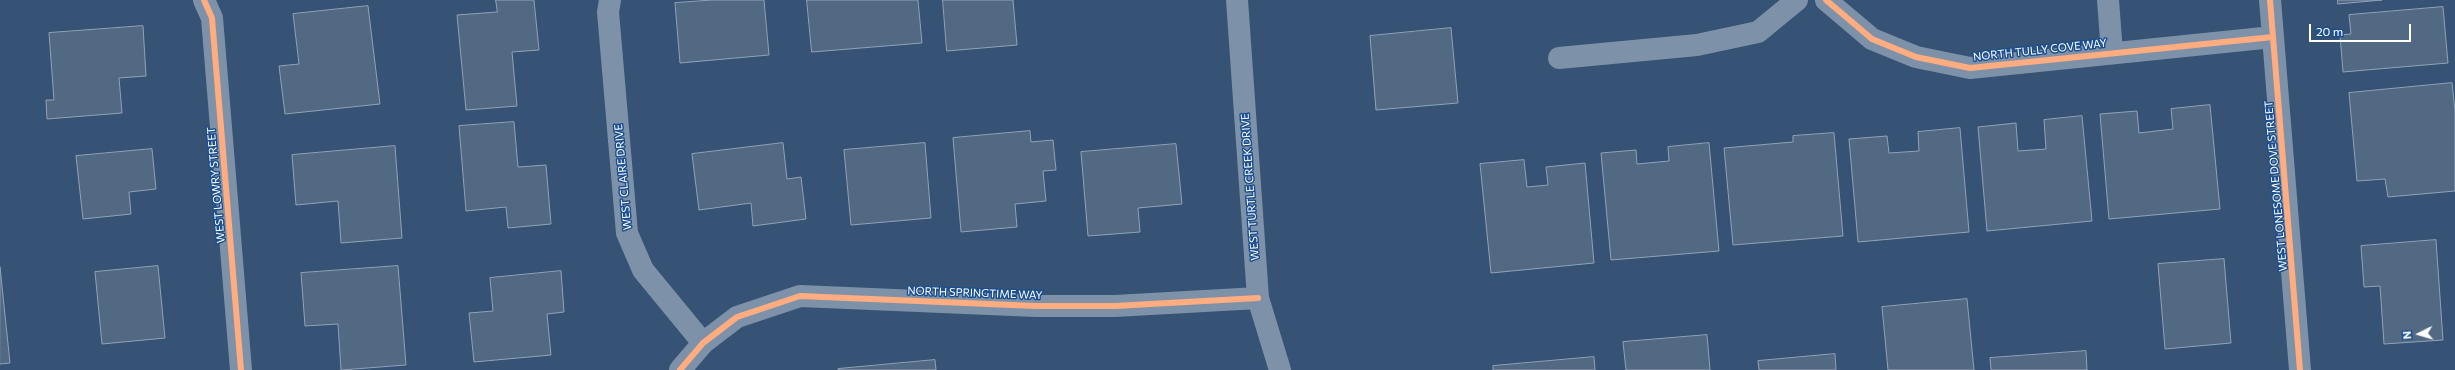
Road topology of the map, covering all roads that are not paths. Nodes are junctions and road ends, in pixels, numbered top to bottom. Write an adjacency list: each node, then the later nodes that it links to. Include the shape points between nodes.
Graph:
1 (204, 0): 13 (street, WEST LOWRY STREET, via 212,18)
2 (610, 0): 12 (street, WEST CLAIRE DRIVE, via 608,12 627,233 643,270)
3 (1237, 0): 11 (street, WEST TURTLE CREEK DRIVE)
4 (1797, 0): 10 (street, via 1758,32 1697,45)
5 (1826, 0): 9 (street, NORTH TULLY COVE WAY, via 1872,39 1916,57 1970,68)
6 (2108, 0): 9 (street)
7 (2270, 0): 8 (street, WEST LONESOME DOVE STREET)
8 (2273, 37): 9 (street, NORTH TULLY COVE WAY); 16 (street, WEST LONESOME DOVE STREET)
9 (2112, 53)
10 (1559, 58)
11 (1258, 298): 12 (street, NORTH SPRINGTIME WAY, via 1115,306 1036,306 800,296 737,317); 15 (street, WEST TURTLE CREEK DRIVE)
12 (703, 343): 14 (street)
13 (241, 370)
14 (680, 370)
15 (1280, 370)
16 (2300, 370)

